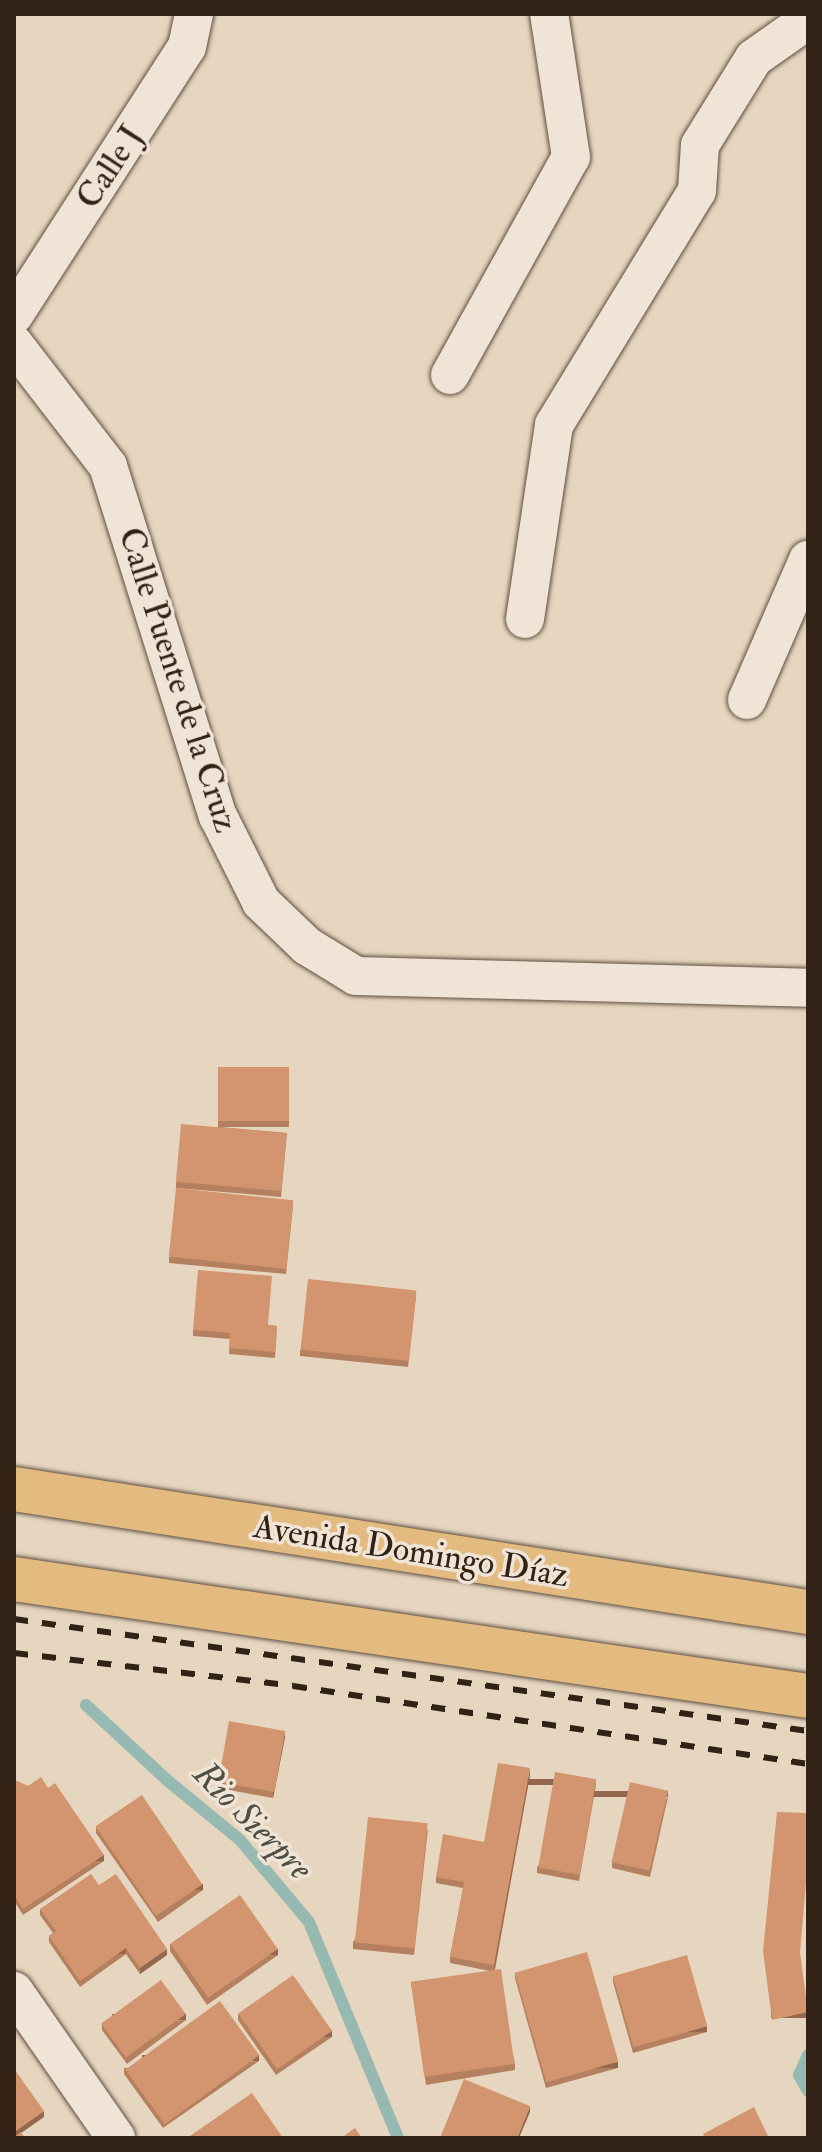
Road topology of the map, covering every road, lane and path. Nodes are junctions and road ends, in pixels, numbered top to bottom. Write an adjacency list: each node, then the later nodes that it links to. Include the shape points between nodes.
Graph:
1 (194, 14): 4 (street, Calle J, via 187,47)
2 (549, 14): 6 (street, via 571,157)
3 (808, 20): 8 (street, via 754,58 746,70 700,145 697,191 554,425)
4 (14, 315)
5 (14, 344): 10 (street, Calle Puente de la Cruz, via 108,466 218,816 261,902 307,946 356,976)
6 (450, 375)
7 (808, 560): 9 (street)
8 (525, 619)
9 (747, 700)
10 (808, 988)
11 (14, 1489): 13 (main road, Avenida Domingo Díaz)
12 (15, 1580): 14 (main road)
13 (808, 1612)
14 (808, 1696)
15 (14, 1991): 16 (street)
16 (116, 2138)

